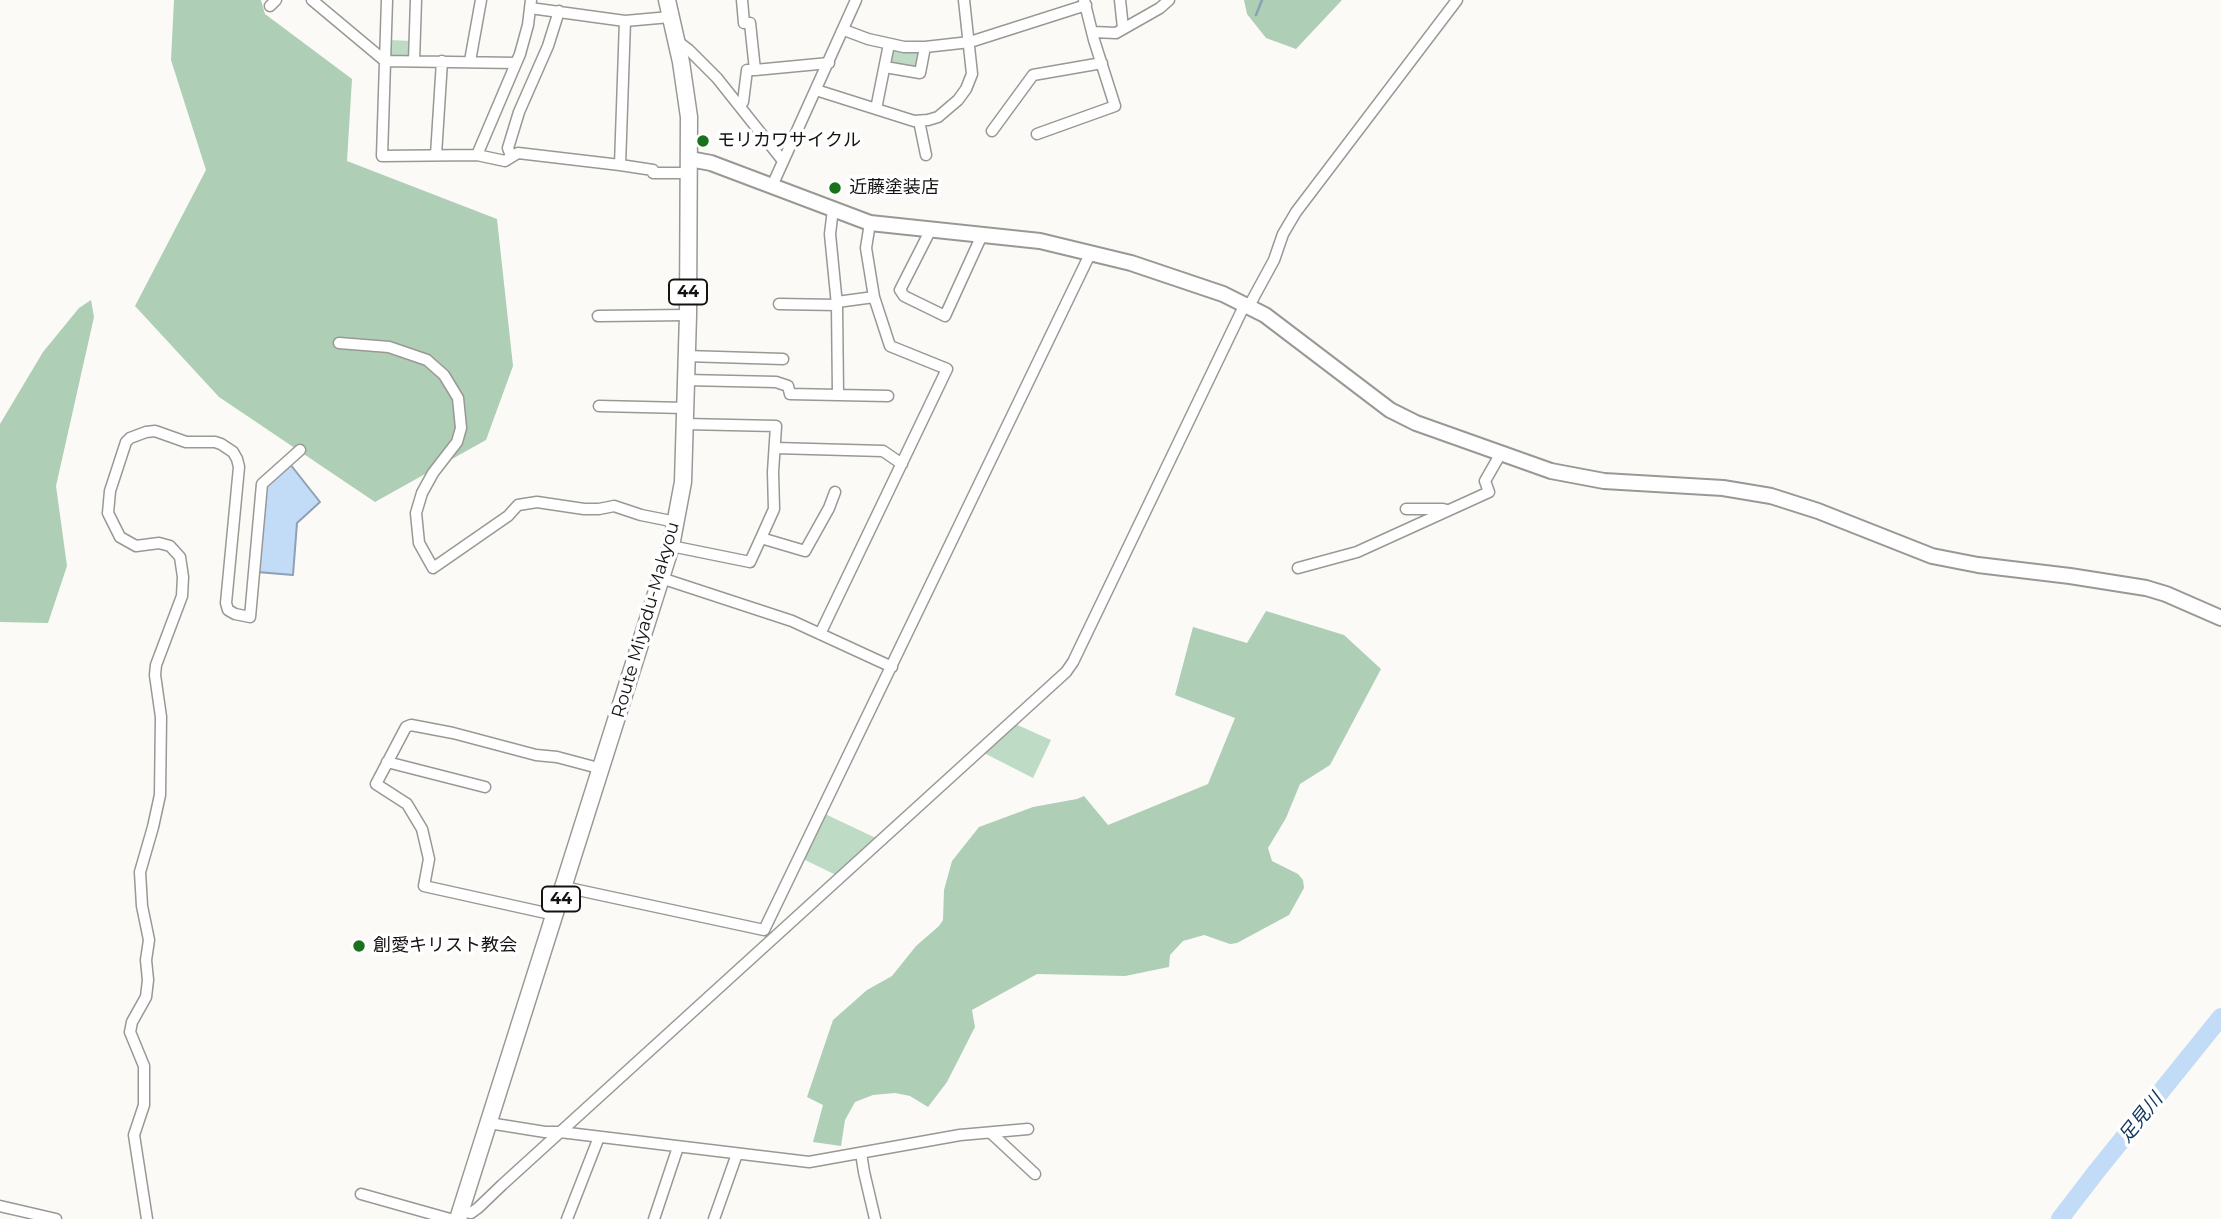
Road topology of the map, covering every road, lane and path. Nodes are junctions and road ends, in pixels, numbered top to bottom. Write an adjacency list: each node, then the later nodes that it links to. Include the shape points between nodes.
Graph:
1 (312, 0): 26 (street)
2 (387, 0): 26 (street)
3 (416, 0): 27 (street)
4 (481, 0): 29 (street)
5 (667, 0): 17 (main road, Route Miyadu-Makyou / 44)
6 (742, 0): 34 (street, via 744,23 750,23)
7 (856, 0): 20 (street)
8 (964, 0): 23 (street)
9 (1120, 0): 19 (street)
10 (1149, 0): 16 (street)
11 (1169, 0): 16 (street)
12 (1457, 0): 57 (street, via 1296,212)
13 (1085, 2): 21 (street); 23 (street)
14 (530, 4): 15 (street); 30 (street)
15 (559, 11): 18 (street); 44 (street, via 519,112 508,148)
16 (1150, 14): 19 (street)
17 (670, 17): 18 (street); 22 (main road, Route Miyadu-Makyou / 44)
18 (625, 21): 46 (street)
19 (1123, 28): 21 (street, via 1116,33)
20 (844, 30): 24 (street); 31 (street)
21 (1093, 32): 32 (street)
22 (676, 41): 45 (street, via 717,78); 47 (main road, Route Miyadu-Makyou / 44, via 685,86)
23 (970, 42): 25 (street); 38 (street, via 972,74 966,89 943,113)
24 (889, 44): 25 (street); 33 (street)
25 (925, 47): 33 (street, via 920,73)
26 (385, 61): 27 (street); 41 (street, via 382,156)
27 (414, 61): 28 (street)
28 (442, 61): 29 (street); 41 (street)
29 (470, 61): 30 (street)
30 (516, 63): 42 (street)
31 (829, 63): 34 (street); 35 (street)
32 (1101, 63): 39 (street, via 1032,75); 40 (street, via 1115,106)
33 (885, 67): 37 (street)
34 (754, 69): 36 (street, via 747,70)
35 (816, 90): 37 (street); 45 (street)
36 (743, 102)
37 (876, 109): 38 (street)
38 (919, 121): 43 (street)
39 (992, 131)
40 (1037, 134)
41 (436, 155): 42 (street)
42 (477, 155): 44 (street, via 505,160)
43 (926, 155)
44 (511, 156): 46 (street, via 518,153)
45 (783, 160): 48 (street)
46 (620, 165): 47 (street, via 653,173)
47 (689, 166): 48 (main road, via 711,163); 58 (main road, Route Miyadu-Makyou / 44)
48 (772, 186): 49 (main road)
49 (833, 209): 50 (main road); 56 (street)
50 (870, 223): 51 (main road); 54 (street, via 866,248)
51 (931, 229): 52 (main road); 52 (street, via 900,290 945,316)
52 (982, 235): 53 (main road)
53 (1091, 252): 57 (main road); 82 (street)
54 (874, 297): 56 (street); 71 (street, via 890,346 947,369)
55 (779, 304): 56 (street)
56 (837, 304): 64 (street)
57 (1247, 305): 70 (main road, via 1390,410); 89 (street, via 1066,672)
58 (688, 315): 59 (street); 61 (main road, Route Miyadu-Makyou / 44)
59 (598, 316)
60 (340, 343): 75 (street, via 389,346 427,360 444,375 458,398 461,428 457,442 433,473 416,513 419,543 433,568 518,505 614,506)
61 (686, 356): 62 (street); 63 (main road, Route Miyadu-Makyou / 44)
62 (783, 359)
63 (686, 380): 64 (street, via 776,382 788,386 790,394); 67 (main road, Route Miyadu-Makyou / 44)
64 (838, 395): 65 (street)
65 (888, 396)
66 (599, 406): 67 (street)
67 (685, 416): 68 (street, via 776,426); 75 (main road, Route Miyadu-Makyou / 44, via 683,482)
68 (775, 448): 71 (street, via 883,451); 76 (street, via 774,509)
69 (300, 450): 104 (street, via 262,484 250,617 228,610 226,603 239,467 233,452 215,442 186,442 155,430 146,432 126,442 110,491 108,513 120,537 136,546 170,546 180,556 183,577 182,596 156,665 160,795 140,873 149,940 148,980 146,997 130,1032 144,1066 144,1105 134,1135)
70 (1501, 453): 74 (street, via 1485,481 1489,492); 80 (main road, via 1586,479 1723,488 1771,496 1932,556 2146,588)
71 (902, 464): 81 (street)
72 (835, 492): 76 (street, via 805,551)
73 (1406, 509): 74 (street)
74 (1447, 511): 78 (street, via 1357,552)
75 (676, 522): 77 (main road, Route Miyadu-Makyou / 44)
76 (761, 538): 77 (street, via 750,562)
77 (671, 546): 79 (main road, Route Miyadu-Makyou / 44)
78 (1298, 568)
79 (662, 578): 81 (street); 84 (main road, Route Miyadu-Makyou / 44)
80 (2221, 618)
81 (820, 634): 82 (street)
82 (892, 667): 88 (street)
83 (387, 762): 84 (street, via 405,727 411,725); 85 (street); 87 (street, via 376,784 407,804 422,829 429,859 424,886)
84 (602, 769): 86 (main road, Route Miyadu-Makyou / 44)
85 (485, 787)
86 (564, 887): 87 (main road, Route Miyadu-Makyou / 44); 88 (street)
87 (555, 915): 90 (main road, Route Miyadu-Makyou / 44)
88 (764, 930): 89 (street)
89 (779, 934): 92 (street)
90 (489, 1123): 92 (street); 101 (main road, Route Miyadu-Makyou / 44)
91 (1028, 1129): 93 (street)
92 (560, 1132): 94 (street); 101 (street, via 478,1208)
93 (991, 1133): 96 (street); 98 (street)
94 (599, 1137): 95 (street); 105 (street)
95 (678, 1147): 97 (street); 106 (street)
96 (861, 1153): 97 (street, via 809,1162); 108 (street)
97 (737, 1154): 107 (street)
98 (1035, 1174)
99 (360, 1194): 101 (street)
100 (0, 1206): 102 (street)
101 (456, 1216)
102 (33, 1217): 103 (street)
103 (56, 1219)
104 (147, 1219)
105 (567, 1219)
106 (654, 1219)
107 (713, 1219)
108 (876, 1219)

